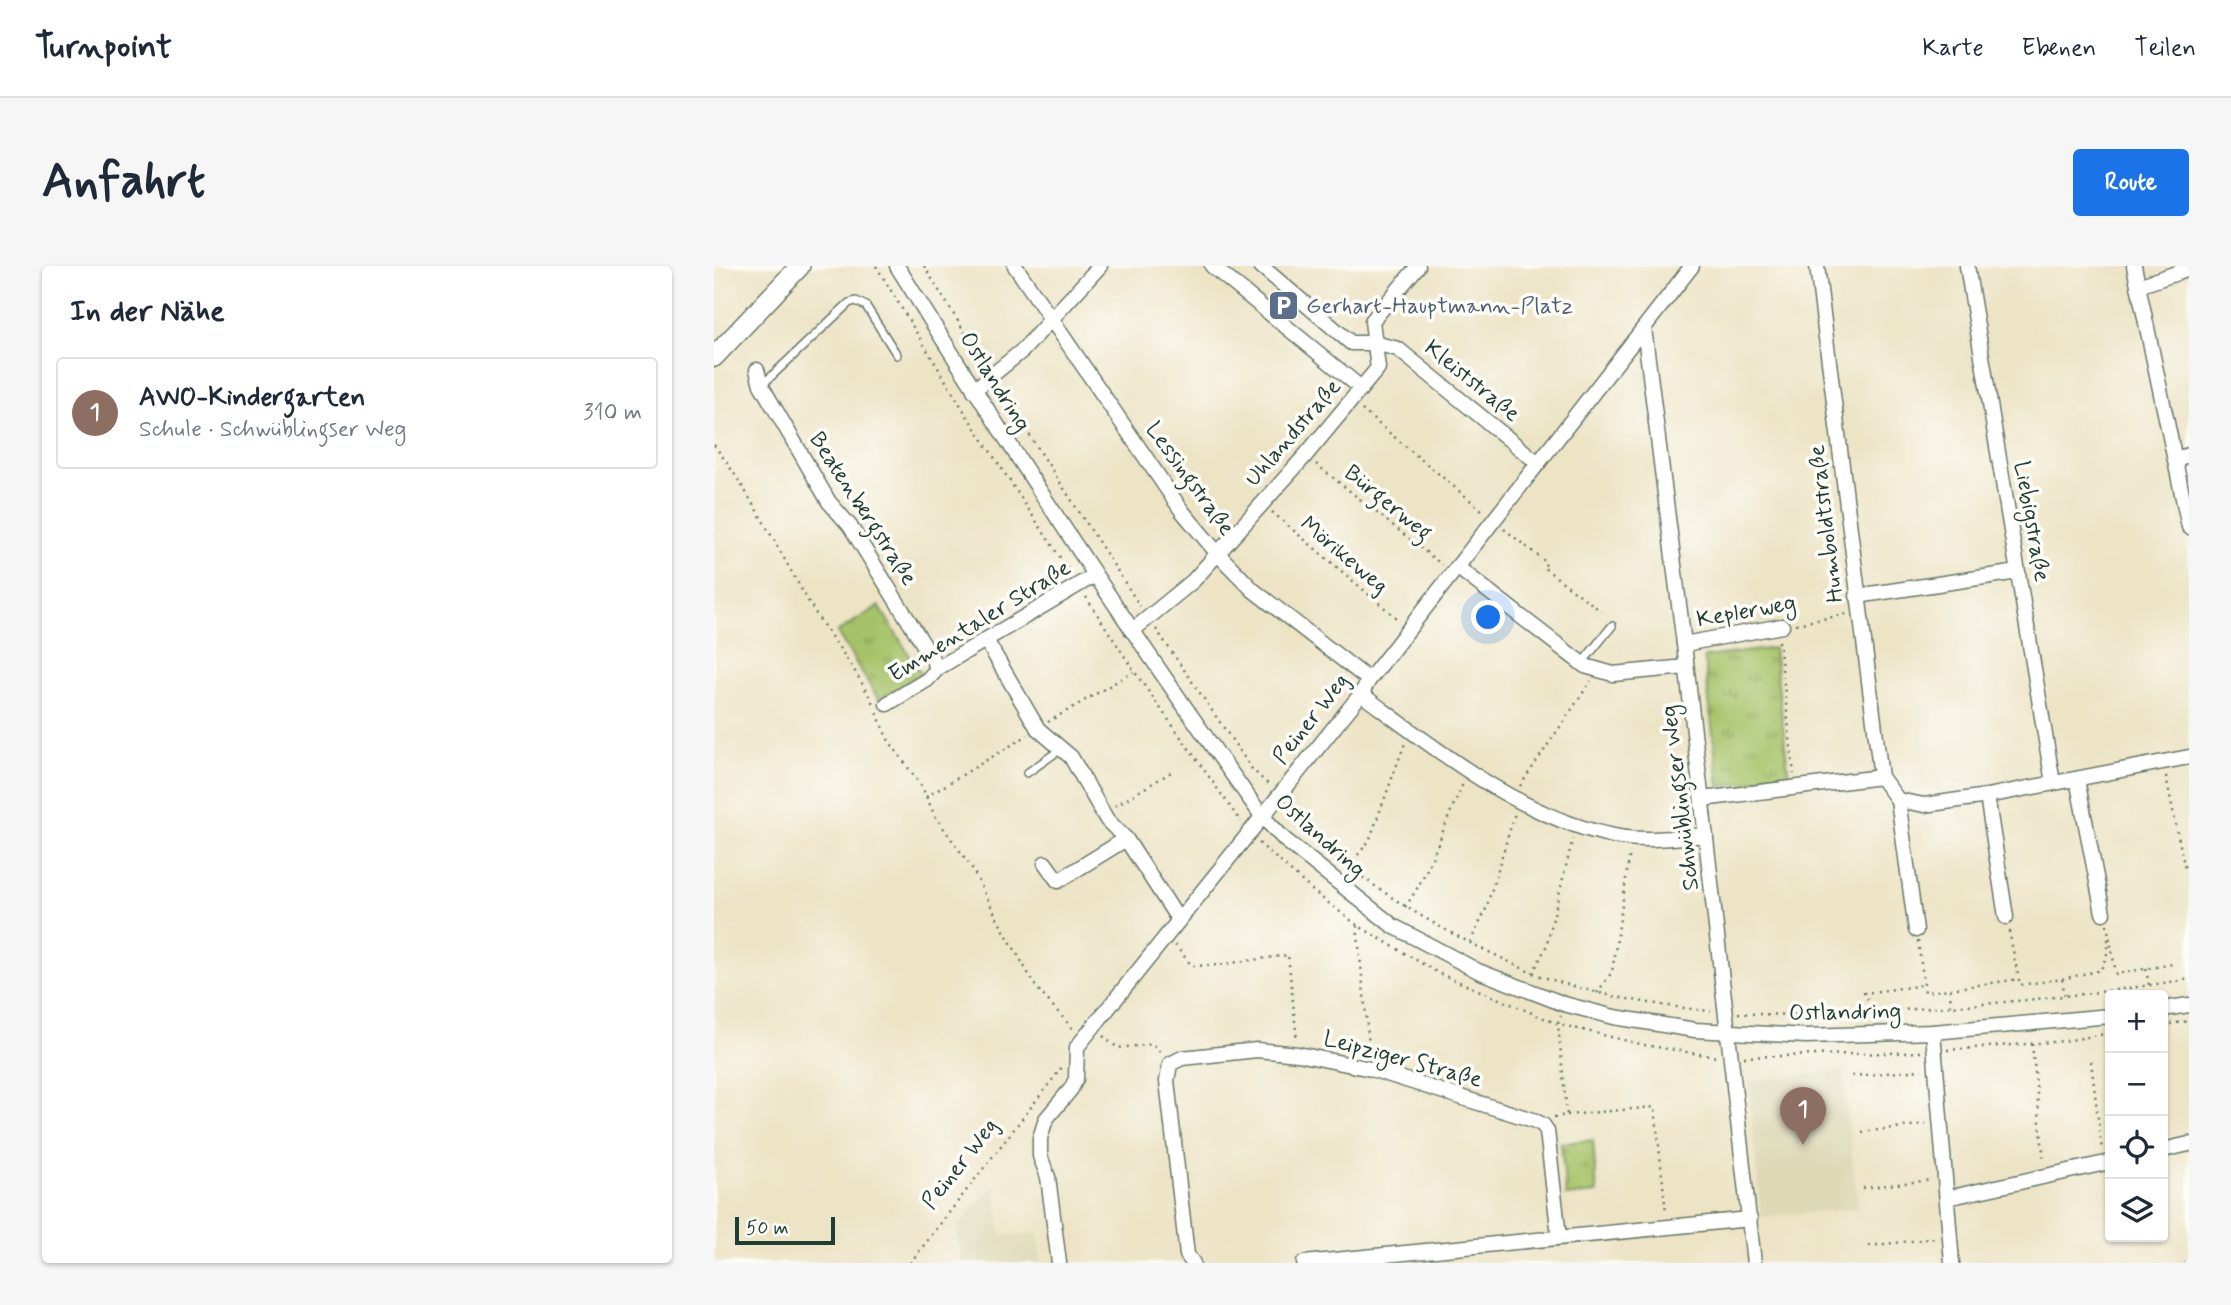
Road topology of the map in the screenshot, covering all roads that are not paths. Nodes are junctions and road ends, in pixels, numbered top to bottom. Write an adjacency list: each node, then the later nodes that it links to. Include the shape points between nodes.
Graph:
1 (800, 266): 18 (main road)
2 (897, 266): 22 (street, Ostlandring)
3 (1015, 266): 14 (street, Lessingstraße)
4 (1100, 266): 14 (street)
5 (1212, 266): 21 (street)
6 (1261, 266): 16 (street, via 1351,343)
7 (1692, 266): 15 (street, Peiner Weg)
8 (1817, 266): 30 (street, Humboldtstraße)
9 (1967, 266): 28 (street, Liebigstraße)
10 (2134, 266): 13 (street)
11 (1415, 267): 16 (street, Uhlandstraße, via 1372,321)
12 (2189, 269): 13 (street)
13 (2138, 286): 23 (street)
14 (1053, 319): 22 (street); 26 (street, Lessingstraße, via 1182,511)
15 (1644, 328): 24 (street, Peiner Weg); 35 (street, Schwüblingser Weg)
16 (1374, 343): 21 (street, Uhlandstraße, via 1378,368); 24 (street, Kleiststraße, via 1398,349)
17 (897, 355): 20 (lane, via 866,306 853,302)
18 (714, 357)
19 (757, 370): 20 (street, Beatenbergstraße)
20 (761, 385): 38 (street, Beatenbergstraße, via 829,502 850,526)
21 (1361, 388): 26 (street, Uhlandstraße)
22 (974, 390): 29 (street, Ostlandring)
23 (2182, 457): 25 (street)
24 (1538, 463): 27 (street, Peiner Weg)
25 (2189, 527)
26 (1218, 554): 33 (street, Uhlandstraße); 39 (street, Lessingstraße, via 1253,590)
27 (1455, 570): 36 (street); 39 (street, Peiner Weg)
28 (2018, 572): 30 (street); 47 (street, Liebigstraße)
29 (1095, 575): 33 (street, Ostlandring); 34 (street, Emmentaler Straße)
30 (1857, 596): 45 (street, Humboldtstraße)
31 (1612, 626): 36 (lane)
32 (1779, 626): 35 (street, Keplerweg)
33 (1132, 631): 51 (street, Ostlandring)
34 (986, 640): 38 (street, Emmentaler Straße); 42 (street, via 1038,729)
35 (1684, 644): 37 (street, Schwüblingser Weg)
36 (1581, 664): 37 (street, via 1613,674)
37 (1686, 667): 49 (street, Schwüblingser Weg)
38 (938, 668): 41 (street, Emmentaler Straße)
39 (1369, 680): 40 (street, Peiner Weg)
40 (1361, 694): 51 (street, Peiner Weg); 52 (street, via 1469,772 1546,815 1606,835)
41 (887, 704)
42 (1062, 749): 44 (lane); 53 (street, via 1107,820)
43 (2189, 757): 46 (street)
44 (1027, 774)
45 (1881, 777): 49 (street); 50 (street)
46 (2077, 779): 47 (street); 57 (street)
47 (2053, 783): 48 (street)
48 (1987, 796): 50 (street, via 1924,805); 55 (street)
49 (1702, 799): 52 (street, Schwüblingser Weg)
50 (1898, 800): 58 (street)
51 (1262, 816): 56 (street, Peiner Weg); 63 (street, Ostlandring, via 1393,926 1478,971 1564,1004 1648,1024)
52 (1706, 835): 63 (street, Schwüblingser Weg)
53 (1126, 839): 54 (street, via 1058,881); 56 (street)
54 (1045, 863)
55 (2006, 917)
56 (1178, 919): 70 (street, Peiner Weg, via 1080,1044 1076,1079 1046,1119 1041,1156)
57 (2106, 920)
58 (1916, 930)
59 (2189, 1005): 60 (street)
60 (2168, 1008)
61 (2105, 1016): 62 (street, Ostlandring)
62 (1933, 1032): 63 (street, Ostlandring); 67 (street, Ostlandring)
63 (1729, 1033): 68 (street, Schwüblingser Weg)
64 (2189, 1144): 65 (street)
65 (2168, 1149)
66 (2105, 1163): 67 (street)
67 (1947, 1198): 74 (street, Ostlandring)
68 (1749, 1219): 69 (street); 73 (street, Schwüblingser Weg)
69 (1559, 1237): 71 (street, Leipziger Straße, via 1543,1125 1371,1069 1257,1051 1182,1058 1170,1064 1167,1082 1187,1255); 72 (street)
70 (1059, 1263)
71 (1193, 1263)
72 (1304, 1263)
73 (1755, 1263)
74 (1952, 1263)

